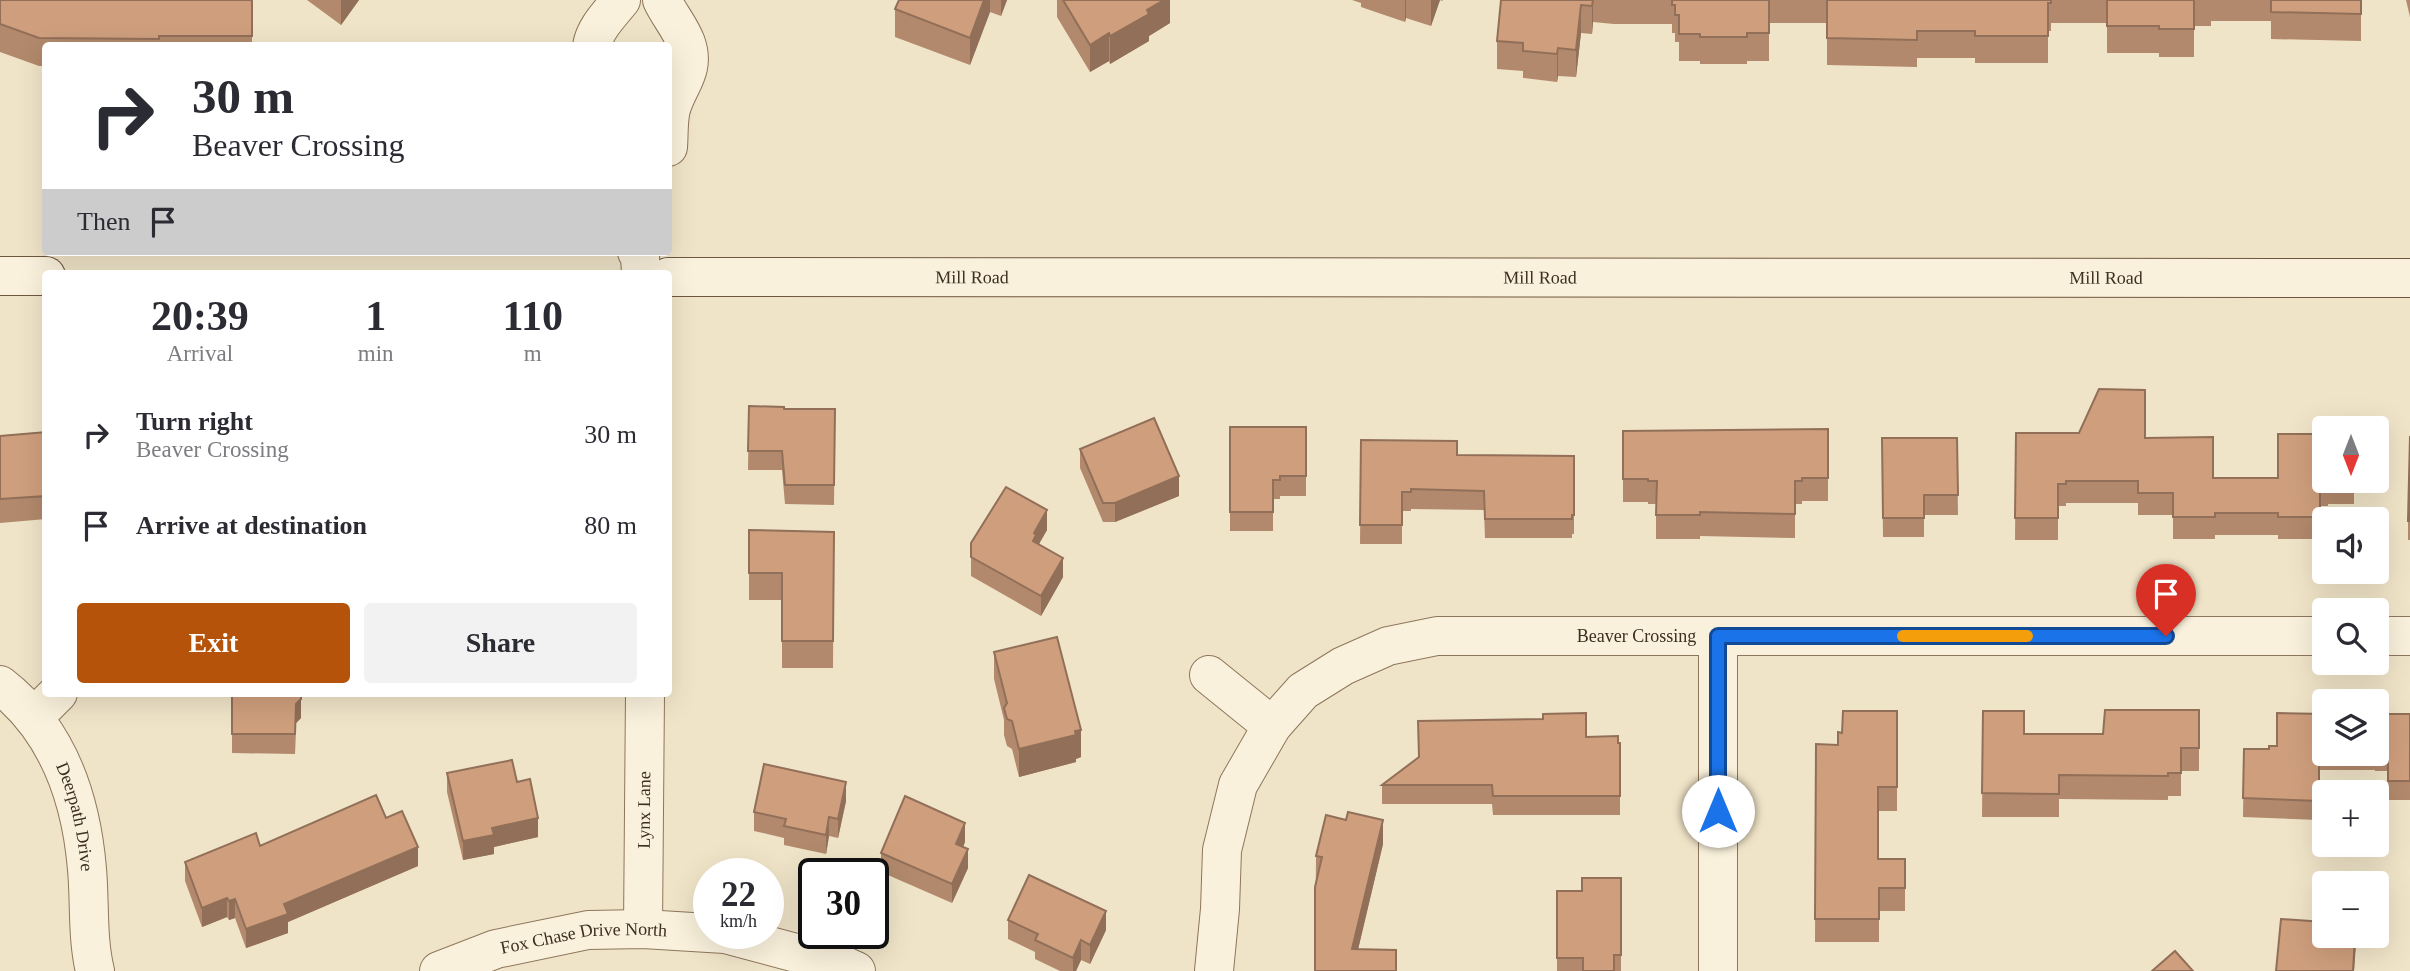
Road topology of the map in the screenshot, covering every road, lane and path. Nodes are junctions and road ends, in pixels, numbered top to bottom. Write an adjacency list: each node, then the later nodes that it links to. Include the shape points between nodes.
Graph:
1 (621, 0): 3 (street)
2 (662, 0): 4 (street, via 680,28 689,63)
3 (592, 42)
4 (672, 108)
5 (646, 262): 8 (street, Mill Road)
6 (0, 276): 7 (street)
7 (42, 276)
8 (2410, 278)
9 (1718, 636): 10 (street, Beaver Crossing); 17 (street, Beaver Crossing, via 1437,636 1388,646 1343,666 1303,691); 23 (street)
10 (2312, 636)
11 (2389, 636): 12 (street)
12 (2410, 636)
13 (1209, 675): 17 (street)
14 (0, 685): 16 (street, Deerpath Drive)
15 (645, 697): 18 (street, Lynx Lane)
16 (46, 705): 19 (street, Deerpath Drive, via 81,824)
17 (1272, 726): 22 (street, Beaver Crossing, via 1238,785 1222,850)
18 (643, 929): 20 (street, Fox Chase Drive North, via 588,930 496,949); 21 (street, Fox Chase Drive North, via 725,934)
19 (95, 971)
20 (439, 971)
21 (856, 971)
22 (1214, 971)
23 (1717, 971)

